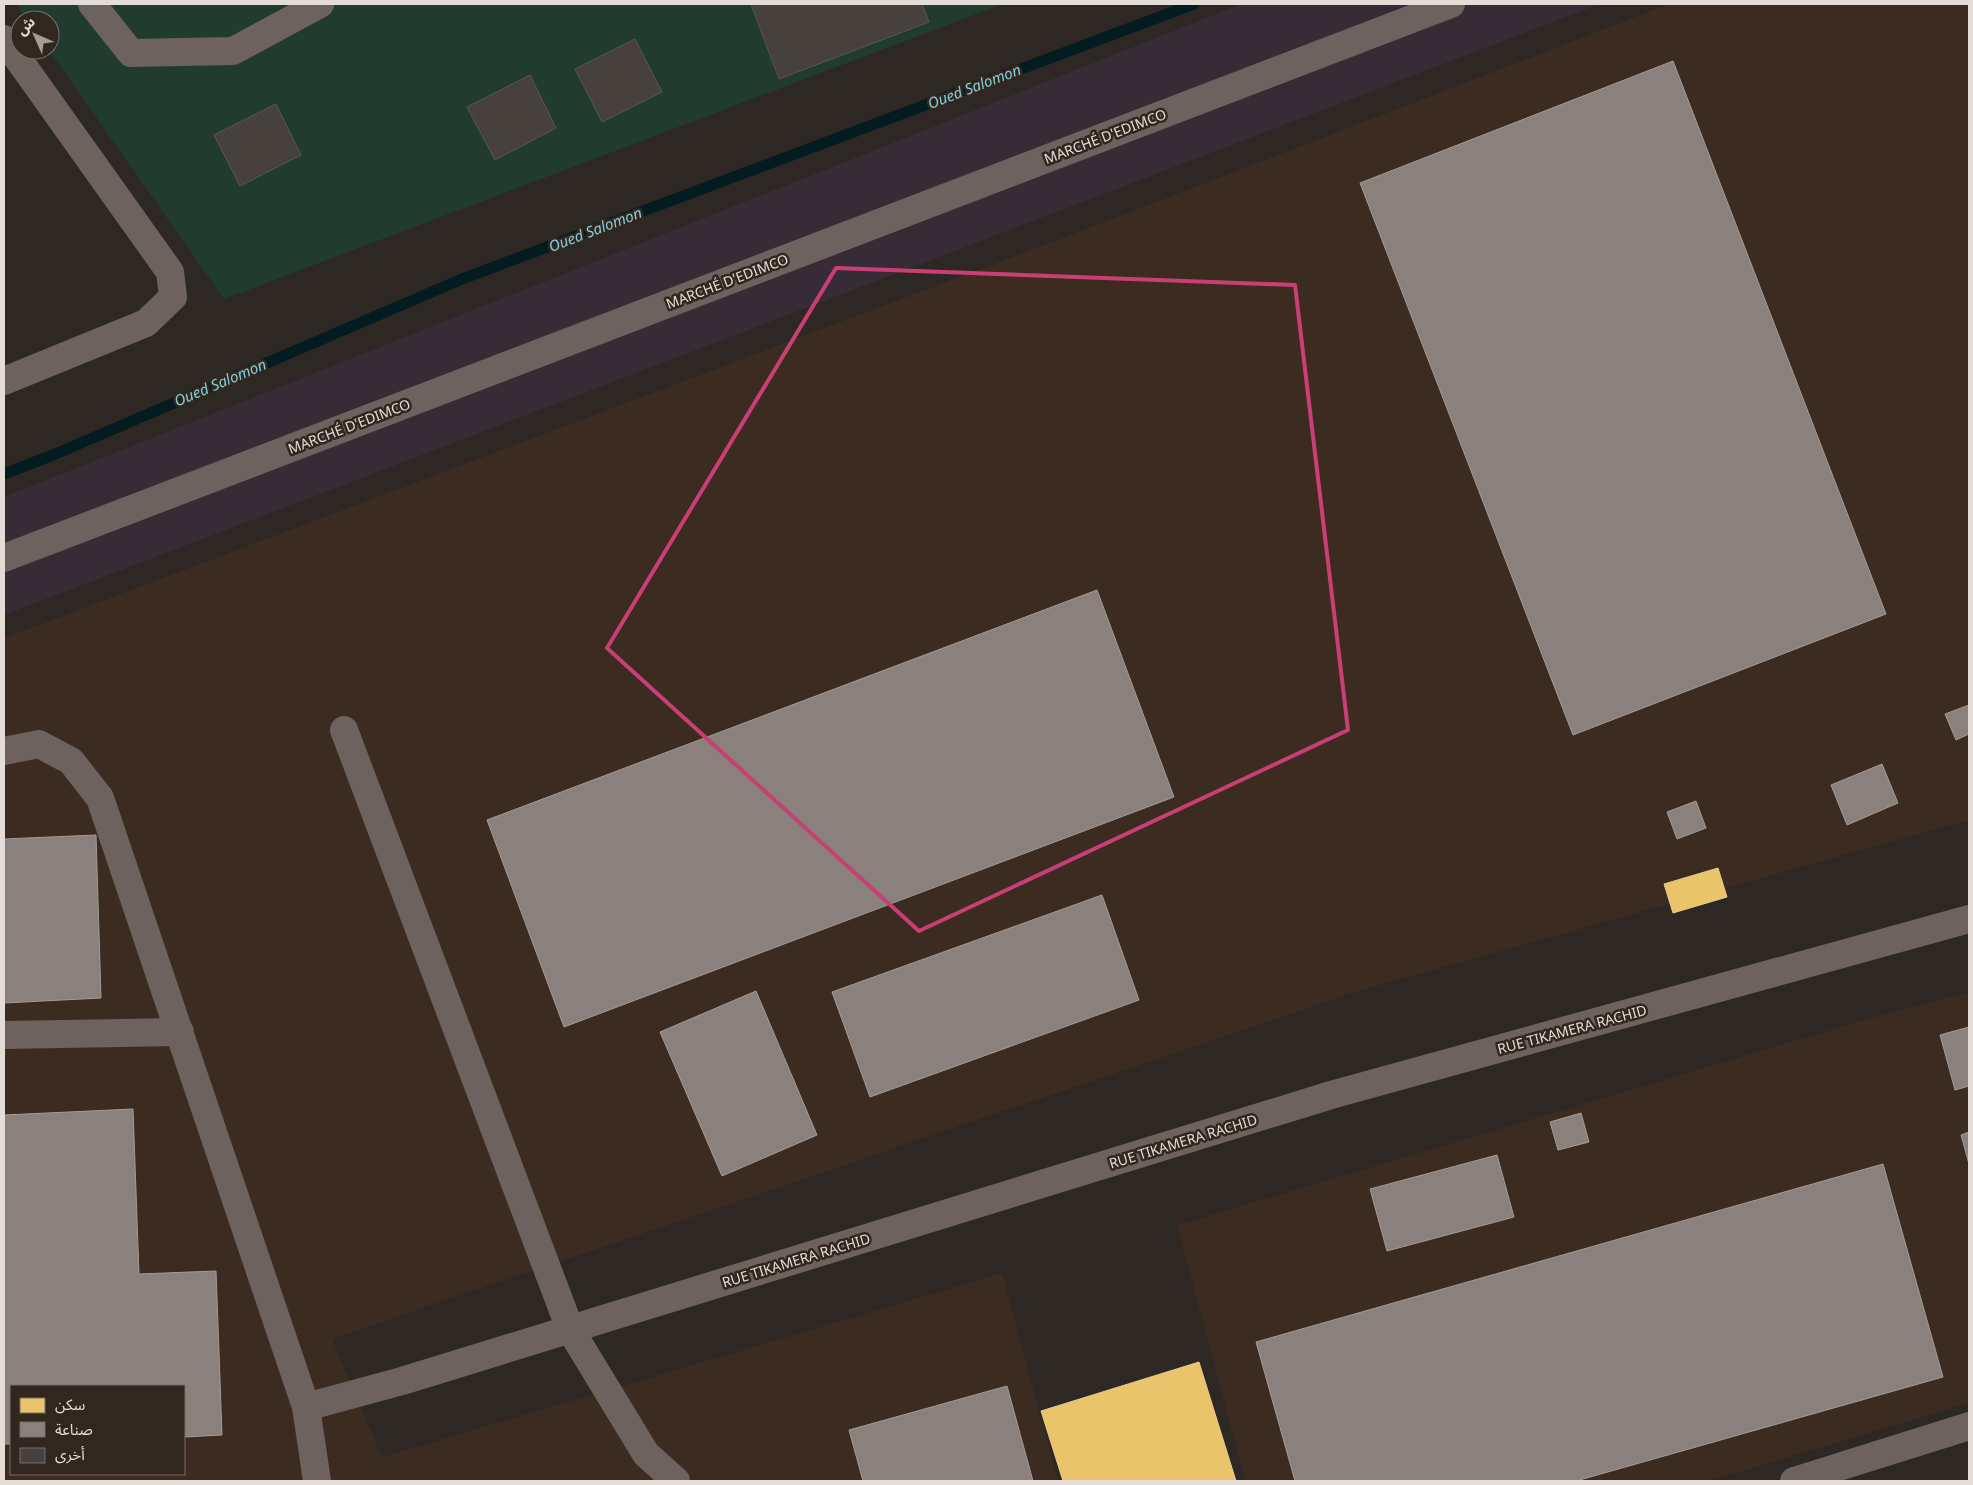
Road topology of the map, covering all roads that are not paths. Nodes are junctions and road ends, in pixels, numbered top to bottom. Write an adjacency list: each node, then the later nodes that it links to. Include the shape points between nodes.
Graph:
1 (92, 4): 2 (street, via 131,53 233,51)
2 (320, 4)
3 (1451, 4): 6 (street, MARCHÉ D'EDIMCO)
4 (4, 39): 5 (street, via 170,272 173,297 146,323)
5 (4, 382)
6 (4, 558)
7 (344, 730): 12 (street)
8 (4, 751): 10 (street, via 39,744 71,762 100,798)
9 (1969, 919): 12 (street, RUE TIKAMERA RACHID, via 1331,1095)
10 (180, 1032): 11 (street); 13 (street)
11 (4, 1035)
12 (570, 1329): 13 (street, RUE TIKAMERA RACHID); 16 (street, via 646,1454)
13 (306, 1408): 15 (street)
14 (1969, 1426): 17 (street)
15 (317, 1481)
16 (676, 1481)
17 (1794, 1481)

